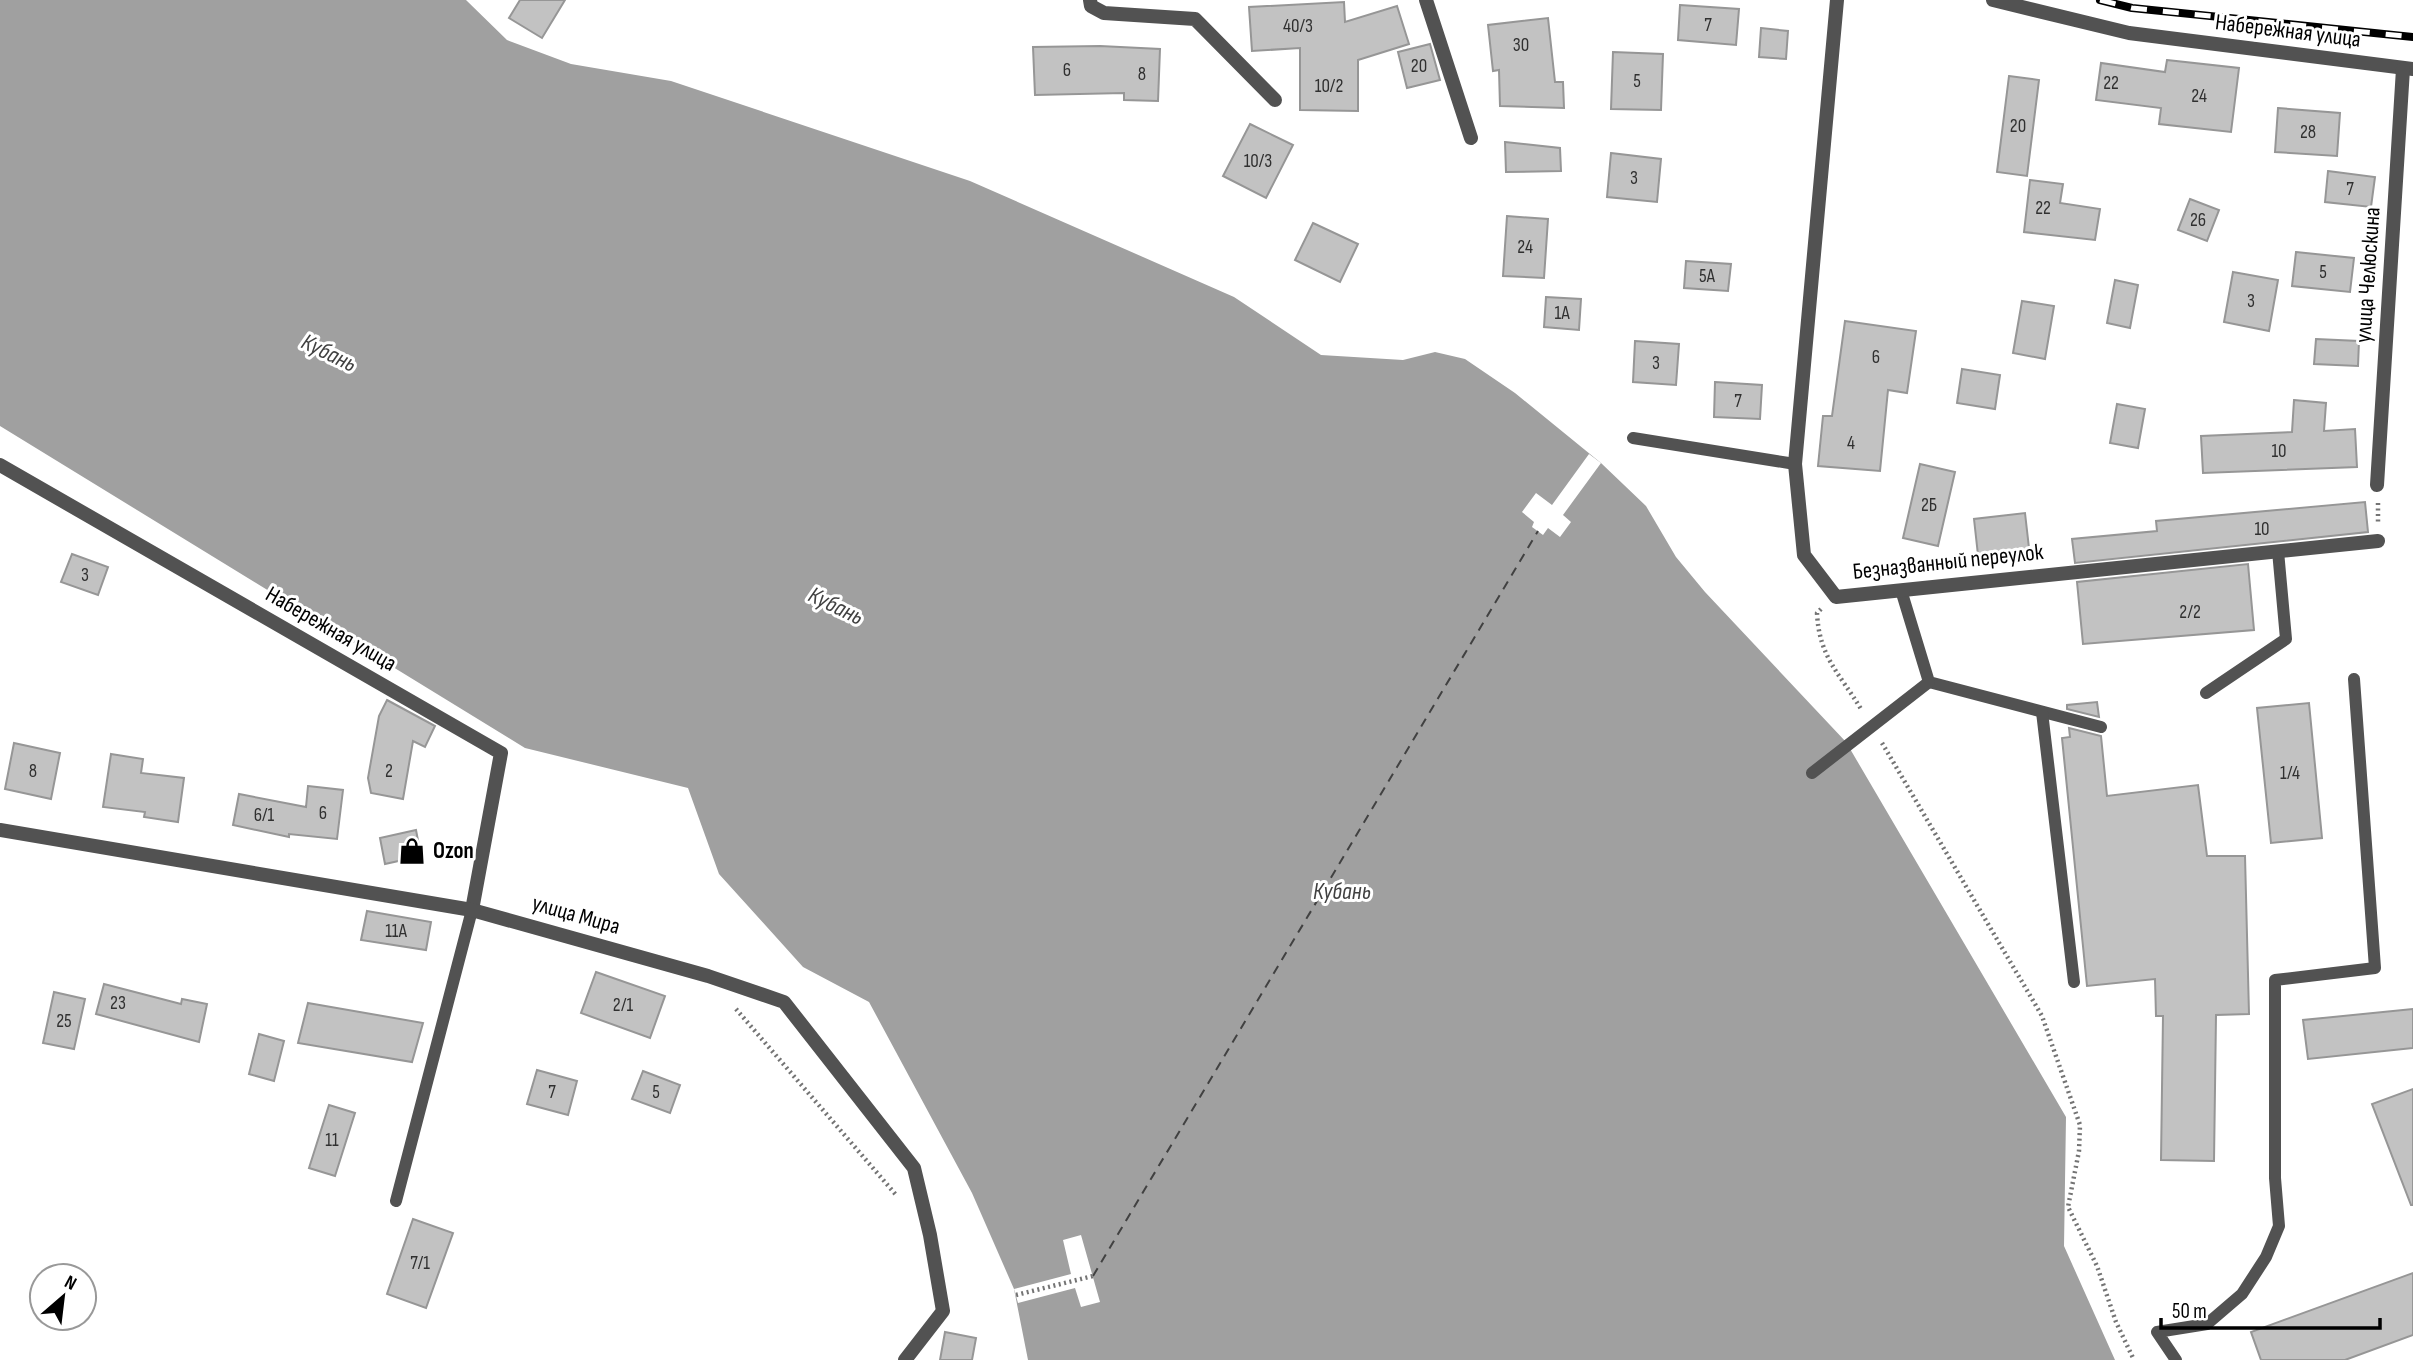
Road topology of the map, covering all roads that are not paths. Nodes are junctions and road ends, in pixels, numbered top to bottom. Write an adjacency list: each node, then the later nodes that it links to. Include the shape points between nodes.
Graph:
1 (1090, 0): 6 (street, via 1091,6 1104,13 1195,19)
2 (1426, 0): 7 (street)
3 (1837, 0): 9 (street, Безназванный переулок)
4 (1993, 0): 5 (street, Набережная улица, via 2129,33)
5 (2408, 69): 11 (street, улица Челюскина)
6 (1275, 100)
7 (1471, 138)
8 (1633, 438): 9 (lane)
9 (1795, 464): 14 (street, Безназванный переулок, via 1804,555 1836,597)
10 (0, 465): 22 (street, Набережная улица, via 501,752)
11 (2377, 485)
12 (2378, 541): 13 (street, Безназванный переулок)
13 (2278, 551): 14 (street, Безназванный переулок); 17 (lane, via 2286,639)
14 (1901, 590): 16 (lane)
15 (2354, 679): 26 (lane, via 2375,968 2275,980 2279,1226 2242,1294 2207,1324 2157,1332)
16 (1929, 681): 18 (lane); 20 (lane)
17 (2206, 693)
18 (2042, 712): 19 (lane); 23 (lane)
19 (2101, 727)
20 (1812, 773)
21 (0, 830): 22 (street, улица Мира)
22 (472, 909): 24 (lane); 25 (street, улица Мира, via 784,1002 914,1168 943,1311)
23 (2074, 982)
24 (396, 1201)
25 (905, 1360)
26 (2176, 1360)

